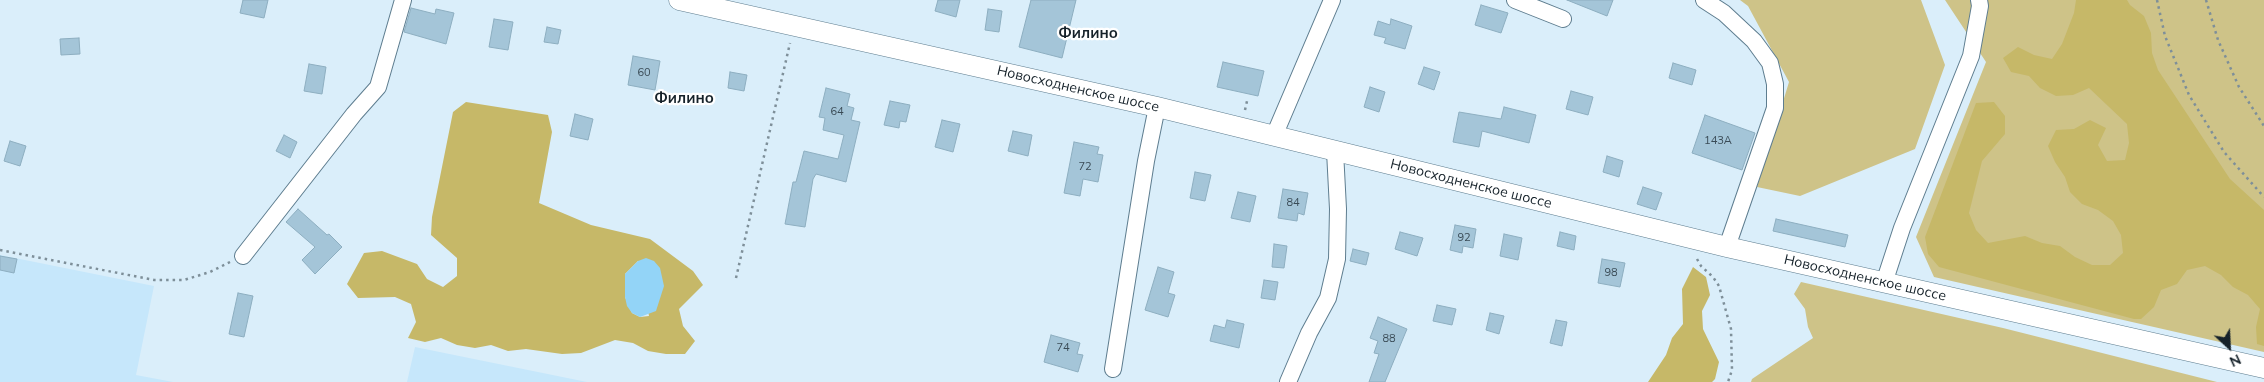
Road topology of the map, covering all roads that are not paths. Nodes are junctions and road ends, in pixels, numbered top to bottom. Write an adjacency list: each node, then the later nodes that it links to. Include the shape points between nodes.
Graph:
1 (403, 0): 12 (street, via 378,87)
2 (679, 0): 8 (main road, Новосходненское шоссе)
3 (1332, 0): 9 (street)
4 (1515, 0): 7 (street)
5 (1704, 0): 11 (street, via 1724,13 1754,41 1770,63 1775,84 1775,108)
6 (1978, 0): 13 (street, via 1980,6 1970,56)
7 (1564, 19)
8 (1157, 107): 9 (main road, Новосходненское шоссе); 15 (street)
9 (1274, 136): 10 (main road, Новосходненское шоссе)
10 (1335, 151): 11 (main road, Новосходненское шоссе); 16 (street, via 1337,259 1328,298)
11 (1728, 248): 13 (main road, Новосходненское шоссе)
12 (243, 256)
13 (1884, 282): 14 (main road, Новосходненское шоссе)
14 (2264, 368)
15 (1113, 369)
16 (1288, 382)

